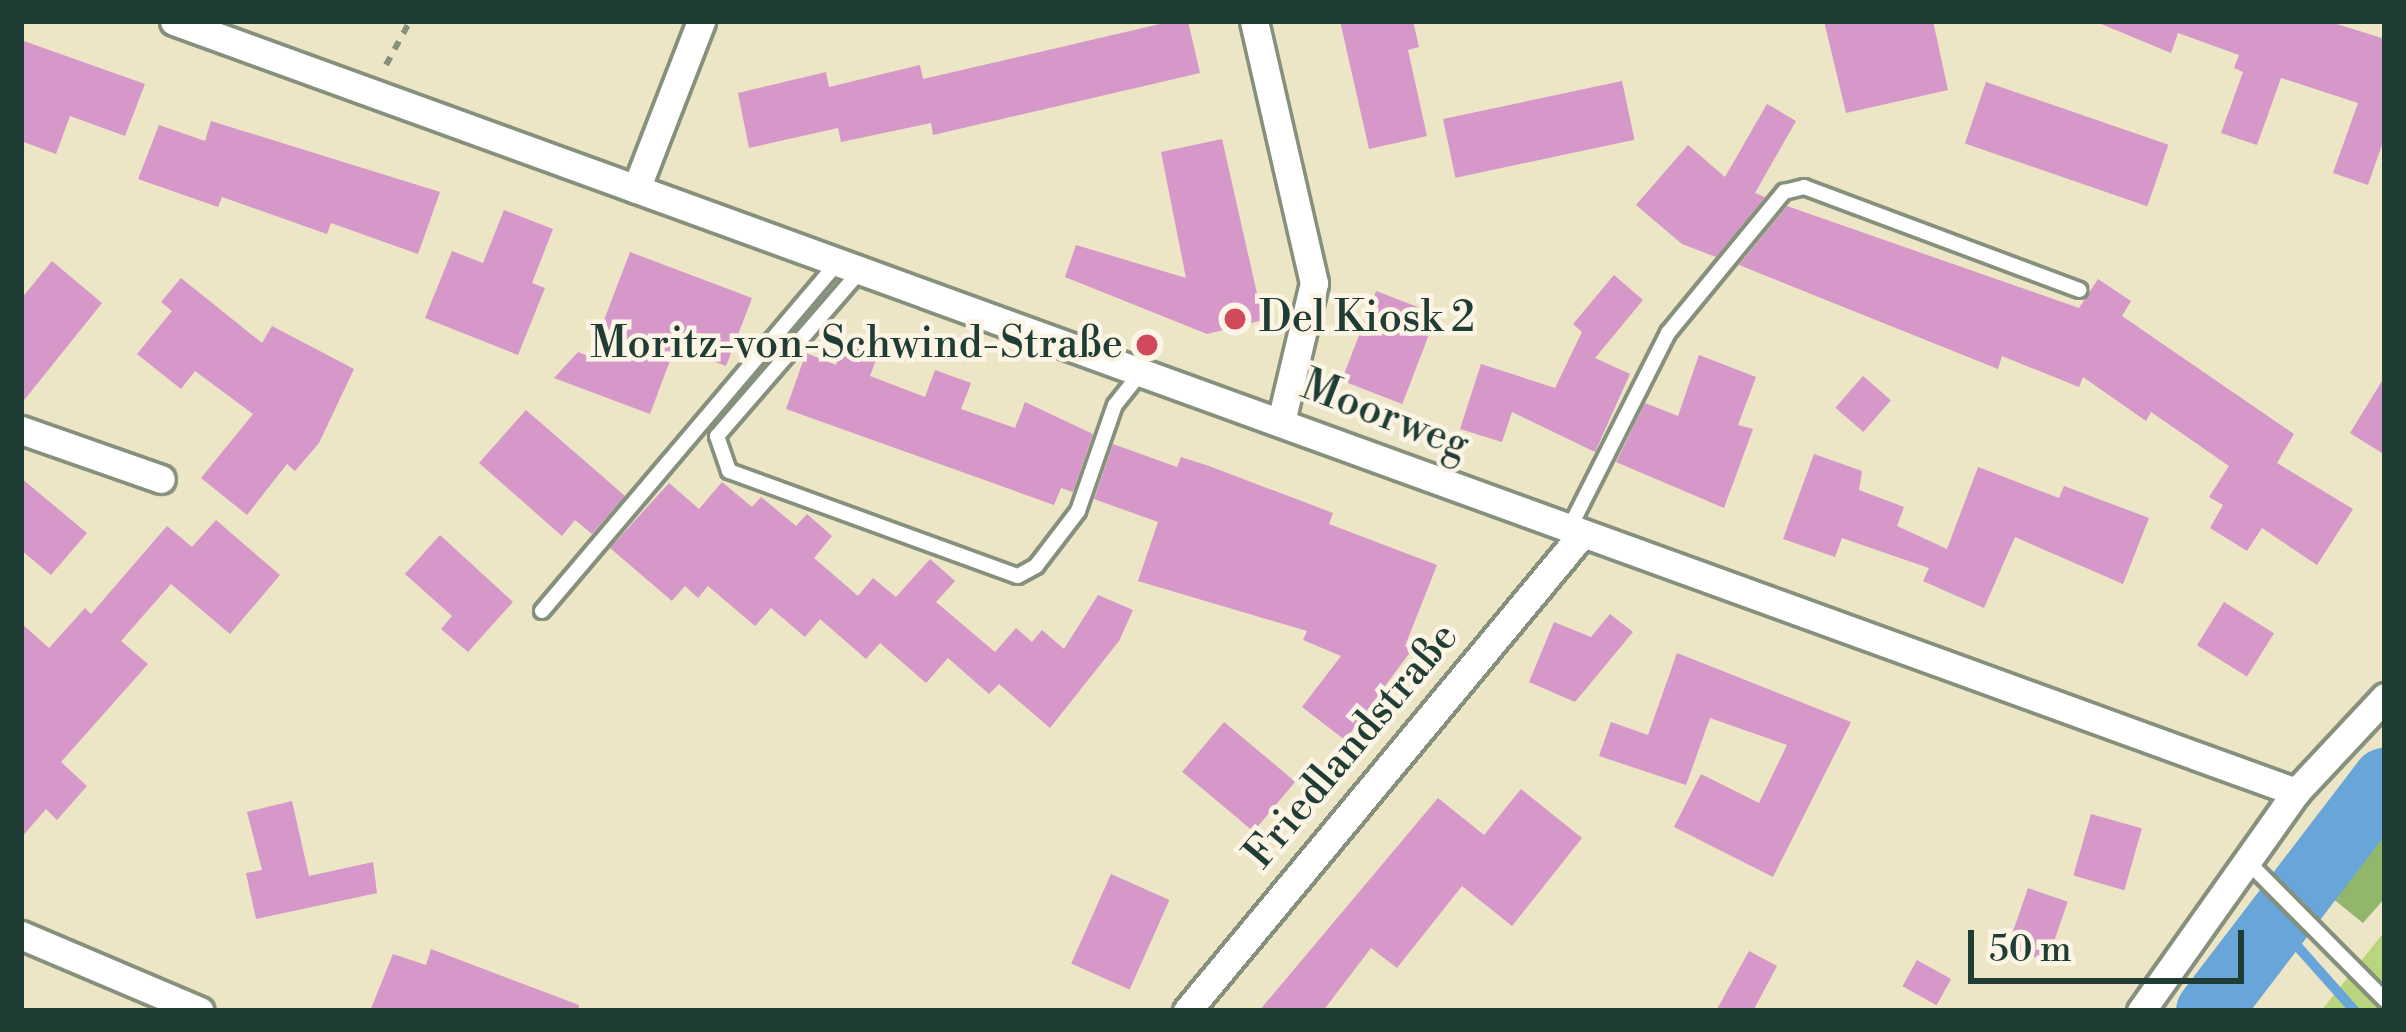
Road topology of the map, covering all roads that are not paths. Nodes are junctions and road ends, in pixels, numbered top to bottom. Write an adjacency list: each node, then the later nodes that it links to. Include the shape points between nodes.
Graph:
1 (174, 21): 4 (street, Moorweg)
2 (701, 21): 4 (street)
3 (1254, 21): 8 (street, via 1314,283)
4 (636, 189): 5 (street, Moorweg)
5 (849, 266): 7 (street, Moorweg); 7 (lane, via 717,436 729,472 1018,576 1036,566 1078,511 1115,405); 12 (lane)
6 (2079, 290): 11 (lane, via 1804,187 1784,192 1668,333)
7 (1142, 370): 8 (street, Moorweg)
8 (1281, 422): 11 (street, Moorweg)
9 (21, 430): 10 (street)
10 (161, 479)
11 (1575, 531): 14 (street, Moorweg); 19 (street, Friedlandstraße)
12 (542, 611)
13 (2385, 697): 14 (street)
14 (2296, 793): 15 (street)
15 (2256, 869): 17 (lane); 20 (street)
16 (21, 935): 18 (street)
17 (2385, 1000)
18 (200, 1011)
19 (1187, 1011)
20 (2141, 1011)

